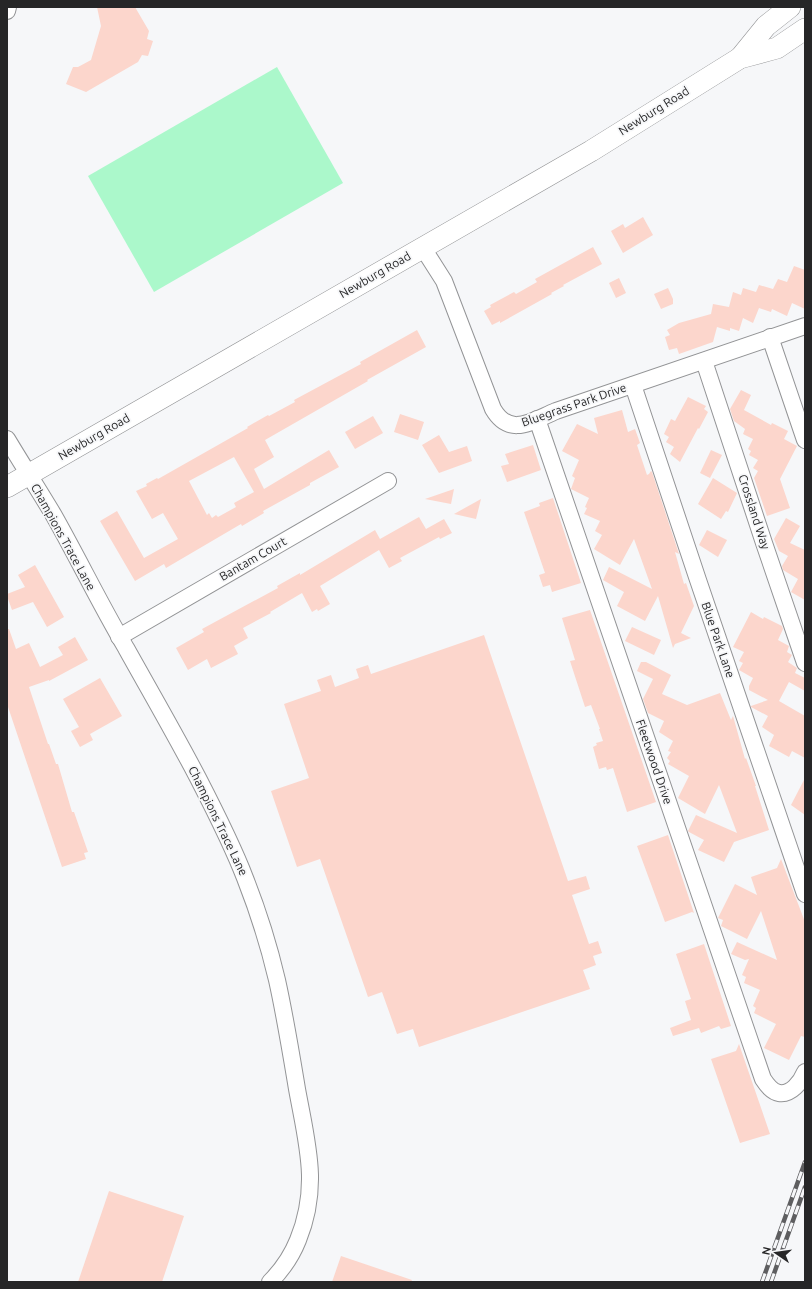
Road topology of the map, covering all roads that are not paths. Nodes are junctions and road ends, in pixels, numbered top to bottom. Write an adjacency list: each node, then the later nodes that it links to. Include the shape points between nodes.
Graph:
1 (8, 7): 3 (street)
2 (790, 7): 5 (main road, Newburg Road, via 766,26)
3 (7, 11)
4 (805, 29): 5 (main road, Newburg Road, via 777,48)
5 (740, 58): 6 (main road, Newburg Road, via 591,151)
6 (423, 248): 11 (street, Bluegrass Park Drive, via 444,280 485,391 498,418 504,423 514,425); 14 (main road, Newburg Road)
7 (805, 326): 8 (street, Bluegrass Park Drive)
8 (770, 337): 9 (street, Bluegrass Park Drive); 13 (street)
9 (704, 361): 10 (street, Bluegrass Park Drive); 18 (street, Crossland Way)
10 (633, 384): 11 (street, Bluegrass Park Drive); 19 (street, Blue Park Lane)
11 (537, 418): 20 (street, Fleetwood Drive, via 763,1079 769,1087 784,1093 797,1086)
12 (7, 439): 14 (street, Champions Trace Lane)
13 (805, 440)
14 (29, 476): 16 (main road, Newburg Road); 17 (street, Champions Trace Lane, via 52,513)
15 (388, 481): 17 (street, Bantam Court)
16 (7, 487)
17 (119, 637): 21 (street, Champions Trace Lane, via 169,724 236,854 266,941 285,1016 308,1148 310,1192 308,1208 295,1248)
18 (805, 662)
19 (805, 894)
20 (805, 1072)
21 (270, 1282)

